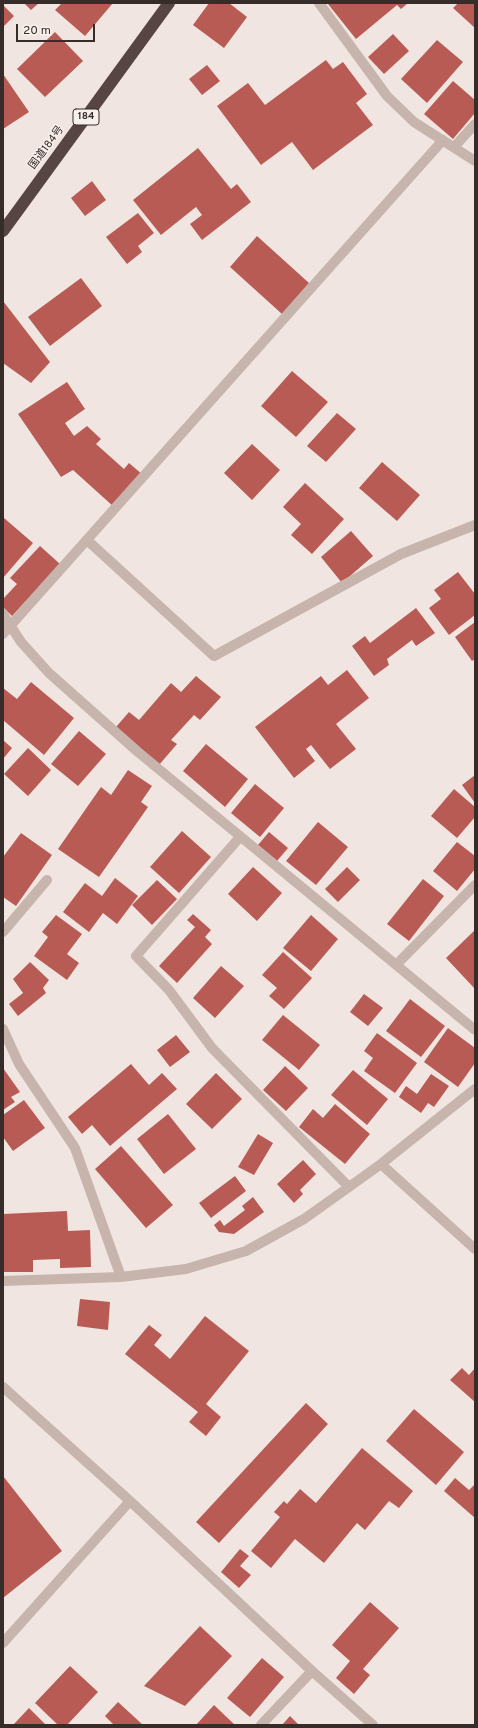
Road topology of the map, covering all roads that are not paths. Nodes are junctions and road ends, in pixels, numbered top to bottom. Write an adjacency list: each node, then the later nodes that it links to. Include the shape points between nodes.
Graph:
1 (169, 3): 7 (highway, 国道184号 / 184)
2 (319, 3): 4 (street, via 387,96 414,122)
3 (475, 124): 5 (street)
4 (443, 140): 5 (street); 9 (street)
5 (454, 147): 6 (street)
6 (475, 161)
7 (3, 231)
8 (475, 525): 9 (street, via 401,554 214,656)
9 (87, 540): 11 (street)
10 (3, 614): 11 (street)
11 (10, 626): 12 (street); 13 (street, via 49,673)
12 (3, 634)
13 (240, 837): 17 (street); 22 (street, via 136,956 169,990 212,1048)
14 (47, 880): 16 (street)
15 (475, 885): 17 (street)
16 (3, 932)
17 (396, 965): 19 (street)
18 (3, 1030): 24 (street, via 19,1064 74,1148)
19 (475, 1030)
20 (475, 1089): 21 (street)
21 (381, 1164): 22 (street); 23 (street)
22 (350, 1187): 24 (street, via 304,1219 246,1251 186,1269)
23 (475, 1249)
24 (121, 1277): 25 (street)
25 (3, 1281)
26 (3, 1387): 27 (street)
27 (130, 1501): 28 (street); 29 (street)
28 (3, 1643)
29 (312, 1671): 30 (street); 31 (street)
30 (261, 1725)
31 (373, 1725)

